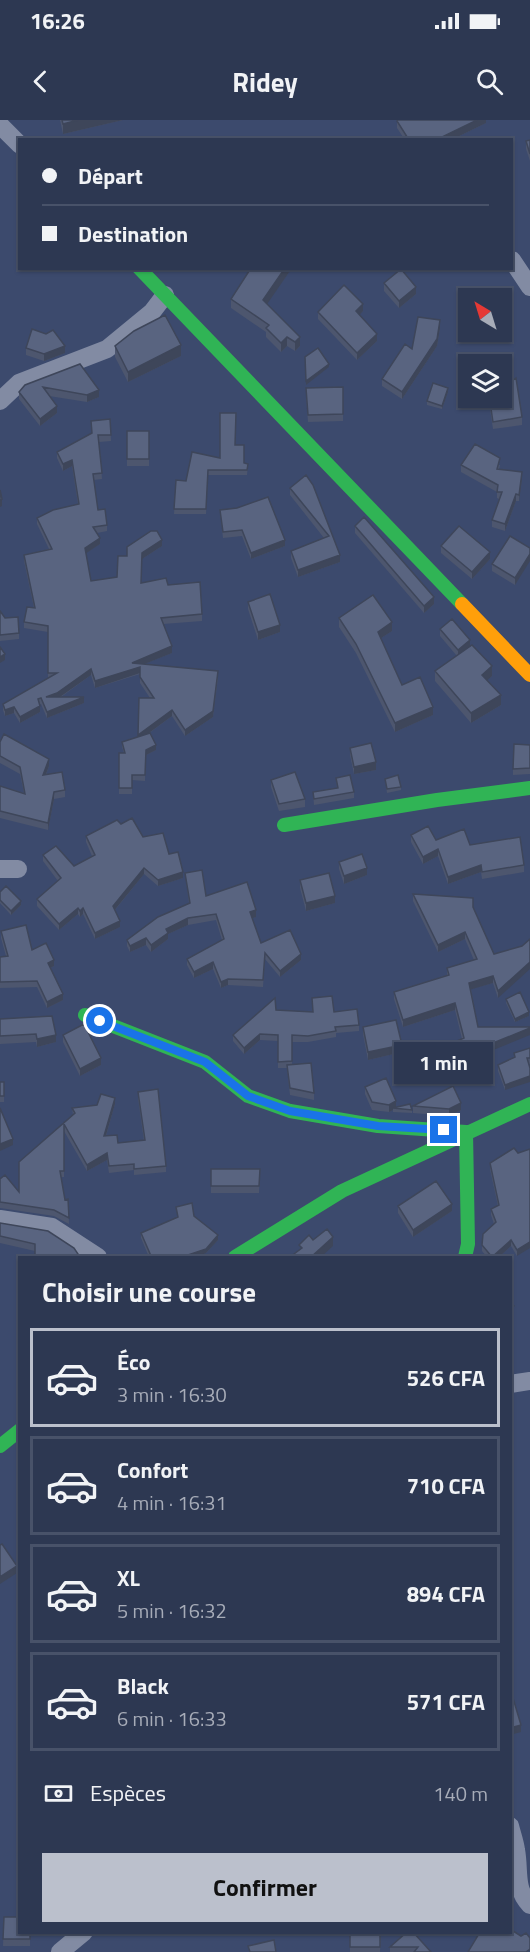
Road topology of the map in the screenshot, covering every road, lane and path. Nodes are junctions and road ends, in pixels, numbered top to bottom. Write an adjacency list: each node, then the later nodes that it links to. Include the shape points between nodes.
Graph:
1 (0, 125): 2 (street)
2 (18, 143)
3 (513, 262): 5 (street)
4 (141, 270): 6 (street)
5 (530, 287)
6 (165, 295): 7 (street, via 152,312 107,349 19,383); 8 (street)
7 (0, 401)
8 (530, 675)
9 (530, 788): 10 (street, via 469,793)
10 (284, 825)
11 (85, 1015): 13 (street, via 205,1062 248,1096 290,1111 378,1126)
12 (530, 1104): 13 (street)
13 (466, 1132): 16 (street, via 342,1191); 17 (street)
14 (0, 1219): 15 (street, via 52,1227)
15 (96, 1256)
16 (237, 1256)
17 (465, 1256)
18 (530, 1381): 19 (street)
19 (512, 1384)
20 (18, 1432): 21 (street)
21 (0, 1446)
22 (512, 1834): 23 (street, via 517,1882)
23 (530, 1905)
24 (82, 1934): 25 (street)
25 (60, 1952)

